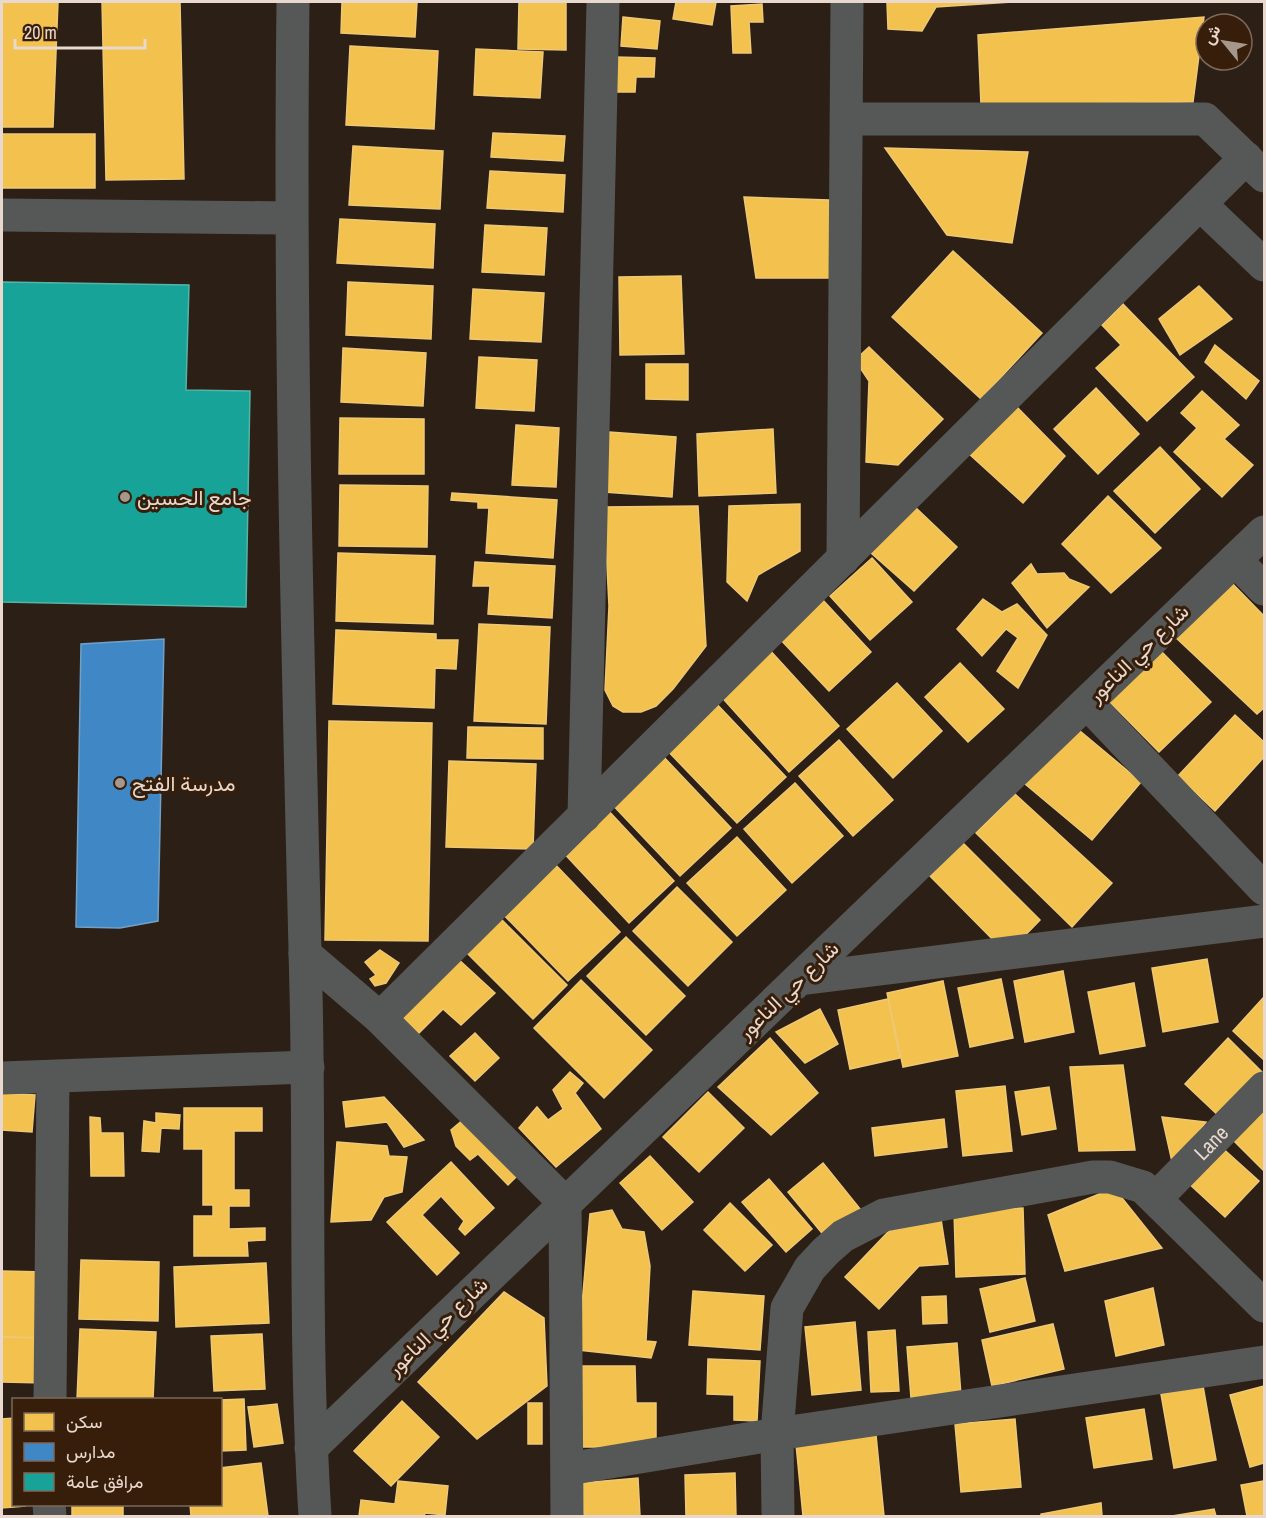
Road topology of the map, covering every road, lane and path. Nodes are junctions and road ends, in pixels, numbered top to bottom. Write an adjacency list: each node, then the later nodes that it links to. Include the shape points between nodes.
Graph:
1 (293, 2): 8 (street)
2 (603, 2): 15 (street)
3 (847, 2): 4 (street)
4 (848, 119): 5 (street, via 1205,119); 11 (street)
5 (1255, 167): 6 (street)
6 (1200, 204): 9 (street); 11 (street)
7 (2, 215): 8 (street)
8 (290, 218): 18 (street)
9 (1264, 265)
10 (1264, 532): 12 (street, شارع حي الناعور)
11 (843, 559): 15 (street)
12 (1235, 560): 13 (street); 14 (street, شارع حي الناعور)
13 (1264, 589)
14 (1087, 703): 16 (street); 19 (street, شارع حي الناعور)
15 (584, 816): 20 (street)
16 (1264, 889)
17 (1264, 921): 19 (street)
18 (305, 954): 20 (street); 21 (street)
19 (800, 979): 26 (street, شارع حي الناعور)
20 (380, 1018): 26 (street)
21 (308, 1067): 23 (street); 31 (street)
22 (2, 1078): 23 (street)
23 (53, 1078): 29 (street)
24 (1264, 1088): 25 (street, Lane)
25 (1156, 1198): 27 (street); 30 (street, via 1127,1180 1093,1178 884,1215 843,1236 810,1268 787,1308)
26 (566, 1203): 31 (street, شارع حي الناعور); 32 (street)
27 (1264, 1306)
28 (1264, 1362): 30 (street)
29 (50, 1398)
30 (777, 1434): 32 (street); 35 (street)
31 (311, 1448): 33 (street)
32 (568, 1469): 34 (street)
33 (315, 1516)
34 (567, 1516)
35 (778, 1516)

